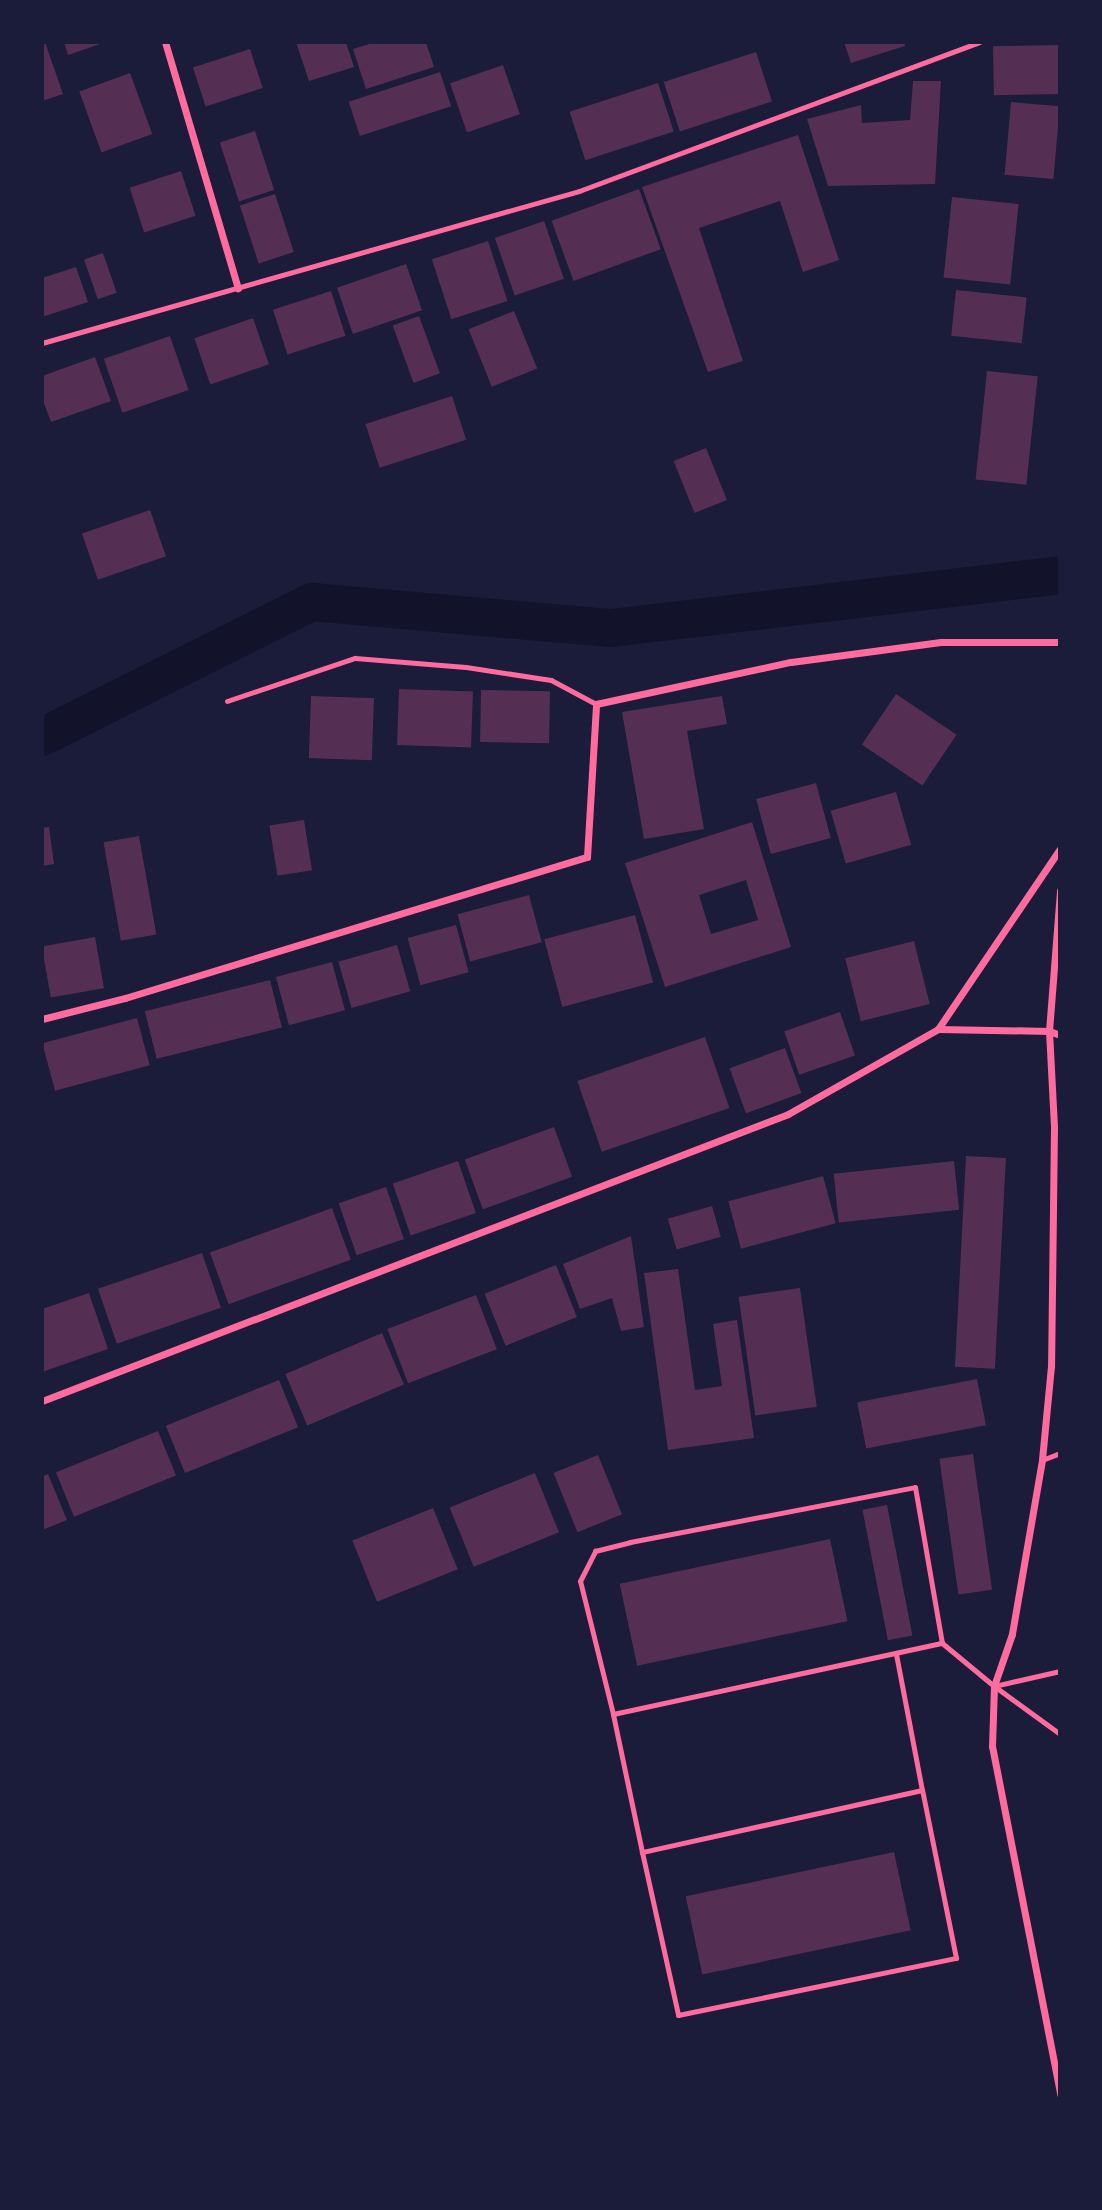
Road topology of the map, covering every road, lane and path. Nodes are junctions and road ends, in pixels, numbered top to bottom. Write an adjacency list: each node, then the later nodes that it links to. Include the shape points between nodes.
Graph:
1 (165, 42): 3 (street)
2 (979, 42): 3 (lane, via 579,191)
3 (238, 288): 4 (lane)
4 (42, 343)
5 (1060, 642): 7 (street, via 940,642 832,656)
6 (227, 701): 7 (lane, via 355,658 551,680)
7 (596, 704): 10 (street, via 587,857 125,998)
8 (1060, 849): 11 (street)
9 (1060, 890): 12 (street)
10 (42, 1019)
11 (938, 1029): 12 (street); 14 (street, via 788,1114)
12 (1049, 1031): 13 (street); 16 (street, via 1054,1127 1051,1366)
13 (1060, 1035)
14 (42, 1401)
15 (1060, 1453): 16 (lane)
16 (1042, 1460): 20 (street, via 1012,1634)
17 (942, 1643): 18 (lane); 20 (lane); 21 (lane, via 915,1487 630,1542 595,1552 580,1581)
18 (896, 1654): 21 (lane); 23 (lane)
19 (1060, 1671): 20 (lane)
20 (993, 1686): 22 (lane); 25 (street, via 992,1746)
21 (613, 1714): 24 (lane)
22 (1060, 1733)
23 (922, 1790): 24 (lane); 24 (lane, via 956,1958 678,2015)
24 (642, 1852)
25 (1060, 2094)

